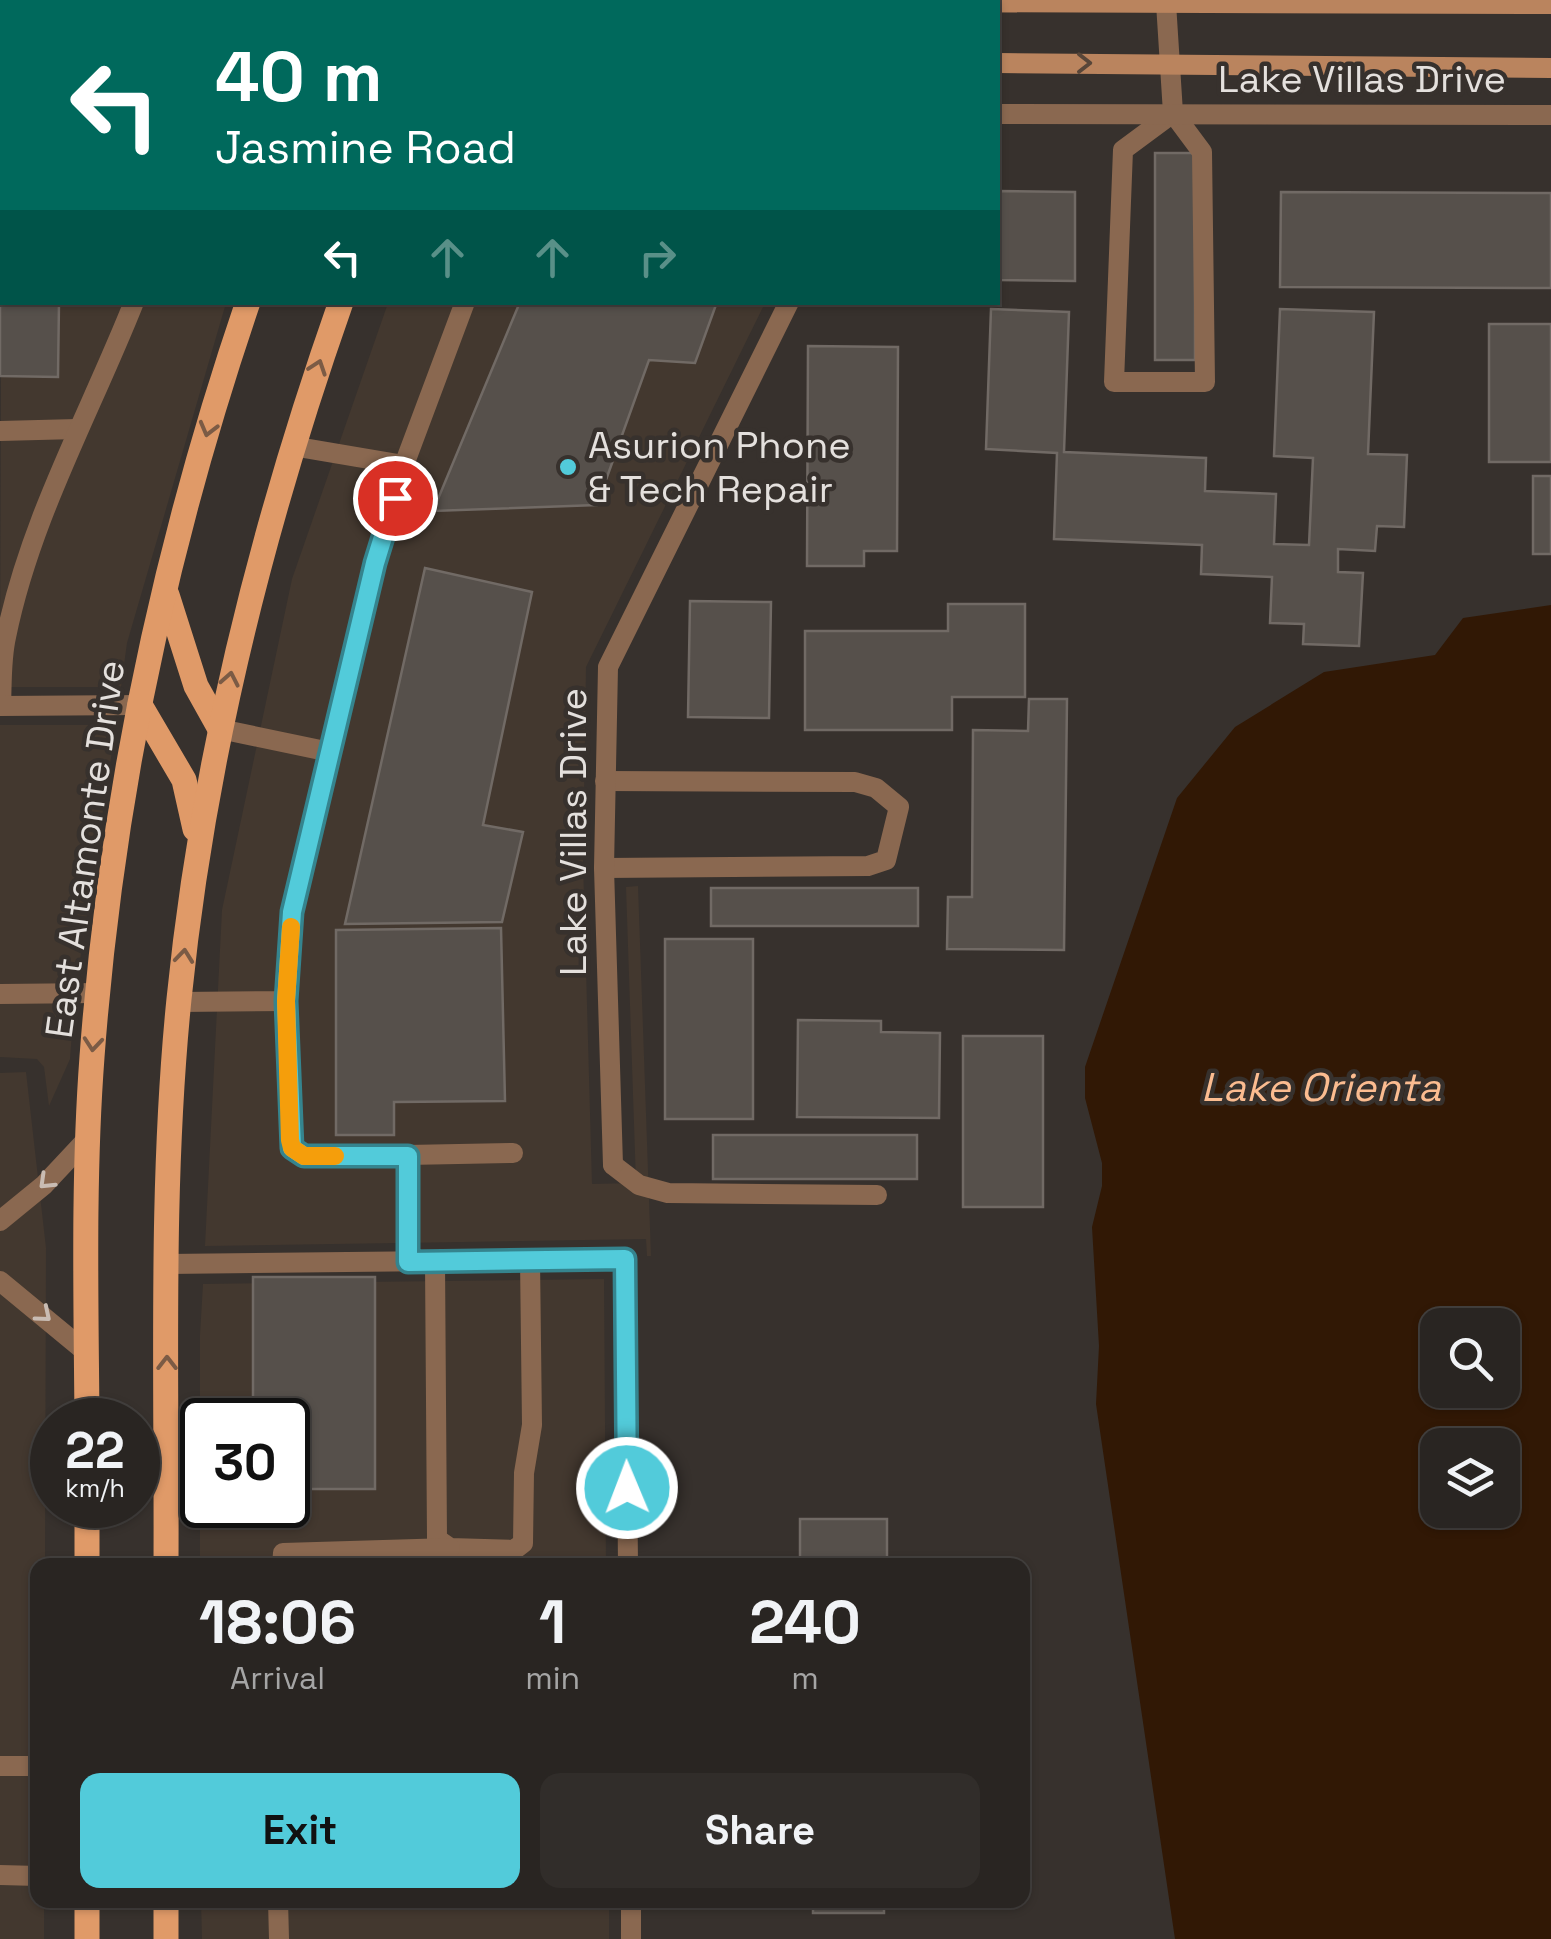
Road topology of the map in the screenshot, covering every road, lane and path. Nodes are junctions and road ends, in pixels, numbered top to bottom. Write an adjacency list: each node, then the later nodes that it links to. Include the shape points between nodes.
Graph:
1 (1000, 2): 2 (main road)
2 (1166, 2): 3 (main road); 7 (street, Lake Villas Drive)
3 (1220, 2): 4 (main road)
4 (1408, 2): 5 (main road)
5 (1551, 4)
6 (1000, 63): 7 (main road, one-way to 7)
7 (1170, 63): 8 (main road); 9 (street, Lake Villas Drive)
8 (1551, 68)
9 (1173, 113): 9 (street, Lake Villas Drive, via 1123,150 1114,382 1205,382 1202,152); 10 (street, Lake Villas Drive); 11 (street, Lake Villas Drive)
10 (1000, 114)
11 (1551, 115)
12 (133, 305): 17 (street)
13 (247, 305): 21 (main road, East Altamonte Drive, one-way to 21)
14 (340, 305): 19 (main road, one-way to 14)
15 (464, 305): 20 (street)
16 (788, 305): 27 (street, Lake Villas Drive, via 608,667)
17 (77, 429): 18 (street); 22 (street)
18 (0, 431)
19 (292, 446): 20 (street); 25 (main road, one-way to 19)
20 (404, 465): 26 (street)
21 (166, 590): 23 (main road, East Altamonte Drive); 25 (main road, via 196,686)
22 (6, 616): 24 (street)
23 (140, 705): 24 (street); 28 (main road, via 184,780); 30 (main road, East Altamonte Drive)
24 (0, 706)
25 (220, 729): 26 (street); 28 (main road)
26 (330, 752): 32 (street, via 292,912)
27 (606, 781): 29 (street, Lake Villas Drive); 29 (street, via 855,782 876,788 898,807 886,860 868,866)
28 (198, 844): 33 (main road, one-way to 28)
29 (604, 868): 37 (street, Lake Villas Drive, via 614,1165 639,1186 668,1193)
30 (97, 993): 31 (street); 34 (main road, East Altamonte Drive, one-way to 34)
31 (0, 994)
32 (286, 1001): 33 (street); 36 (street, via 292,1148 304,1156)
33 (178, 1002): 42 (main road)
34 (88, 1138): 38 (street, one-way to 38); 44 (main road, East Altamonte Drive)
35 (512, 1153): 36 (street)
36 (408, 1156): 40 (street)
37 (877, 1195)
38 (0, 1221)
39 (530, 1260): 41 (street); 47 (street, via 532,1426 522,1543 514,1550); 51 (street, via 625,1259)
40 (408, 1262): 41 (street); 42 (street)
41 (435, 1262): 47 (street, via 436,1540)
42 (167, 1264): 49 (main road, one-way to 42)
43 (0, 1280): 44 (street, one-way to 44)
44 (86, 1352): 45 (main road, East Altamonte Drive)
45 (87, 1398)
46 (87, 1528): 48 (main road)
47 (450, 1548): 50 (street, via 282,1552)
48 (87, 1558)
49 (166, 1558)
50 (282, 1558)
51 (628, 1558)
52 (0, 1766): 53 (street)
53 (30, 1766)
54 (0, 1876): 55 (street)
55 (30, 1876)
56 (87, 1908): 60 (main road)
57 (166, 1908): 61 (main road)
58 (278, 1908): 62 (street)
59 (631, 1908): 63 (street)
60 (87, 1939)
61 (166, 1939)
62 (278, 1939)
63 (631, 1939)

